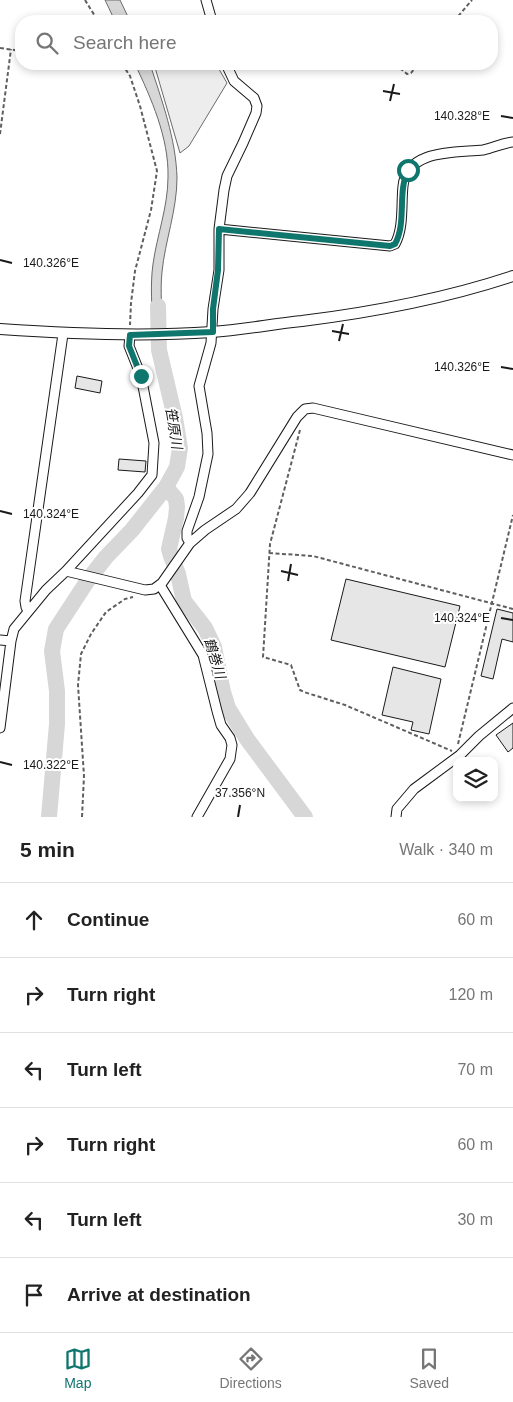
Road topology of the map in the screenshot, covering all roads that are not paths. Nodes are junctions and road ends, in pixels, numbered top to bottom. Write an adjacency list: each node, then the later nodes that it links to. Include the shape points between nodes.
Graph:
1 (206, 0): 2 (street)
2 (210, 15)
3 (229, 70): 5 (street, via 234,81 254,98 257,106 227,176)
4 (513, 142): 5 (street, via 427,157 414,164 404,179 399,235 395,244 390,246)
5 (219, 229): 8 (street)
6 (513, 276): 8 (street, via 430,300 356,314)
7 (0, 329): 9 (street)
8 (213, 332): 10 (street); 12 (street, via 199,386 208,454 187,531)
9 (63, 334): 10 (street); 15 (street, via 25,601)
10 (130, 335): 13 (street, via 129,346 141,376 154,443 153,469 138,493)
11 (513, 455): 12 (street, via 313,408 305,409 297,416 241,504)
12 (188, 546): 14 (street)
13 (66, 571): 14 (street, via 145,590); 15 (street)
14 (161, 584): 20 (street, via 203,655 216,711 232,745 230,759)
15 (28, 611): 17 (street, via 14,629)
16 (0, 640): 17 (street)
17 (11, 641): 19 (street)
18 (513, 708): 21 (street, via 407,796 397,808)
19 (0, 728)
20 (197, 817)
21 (396, 817)

